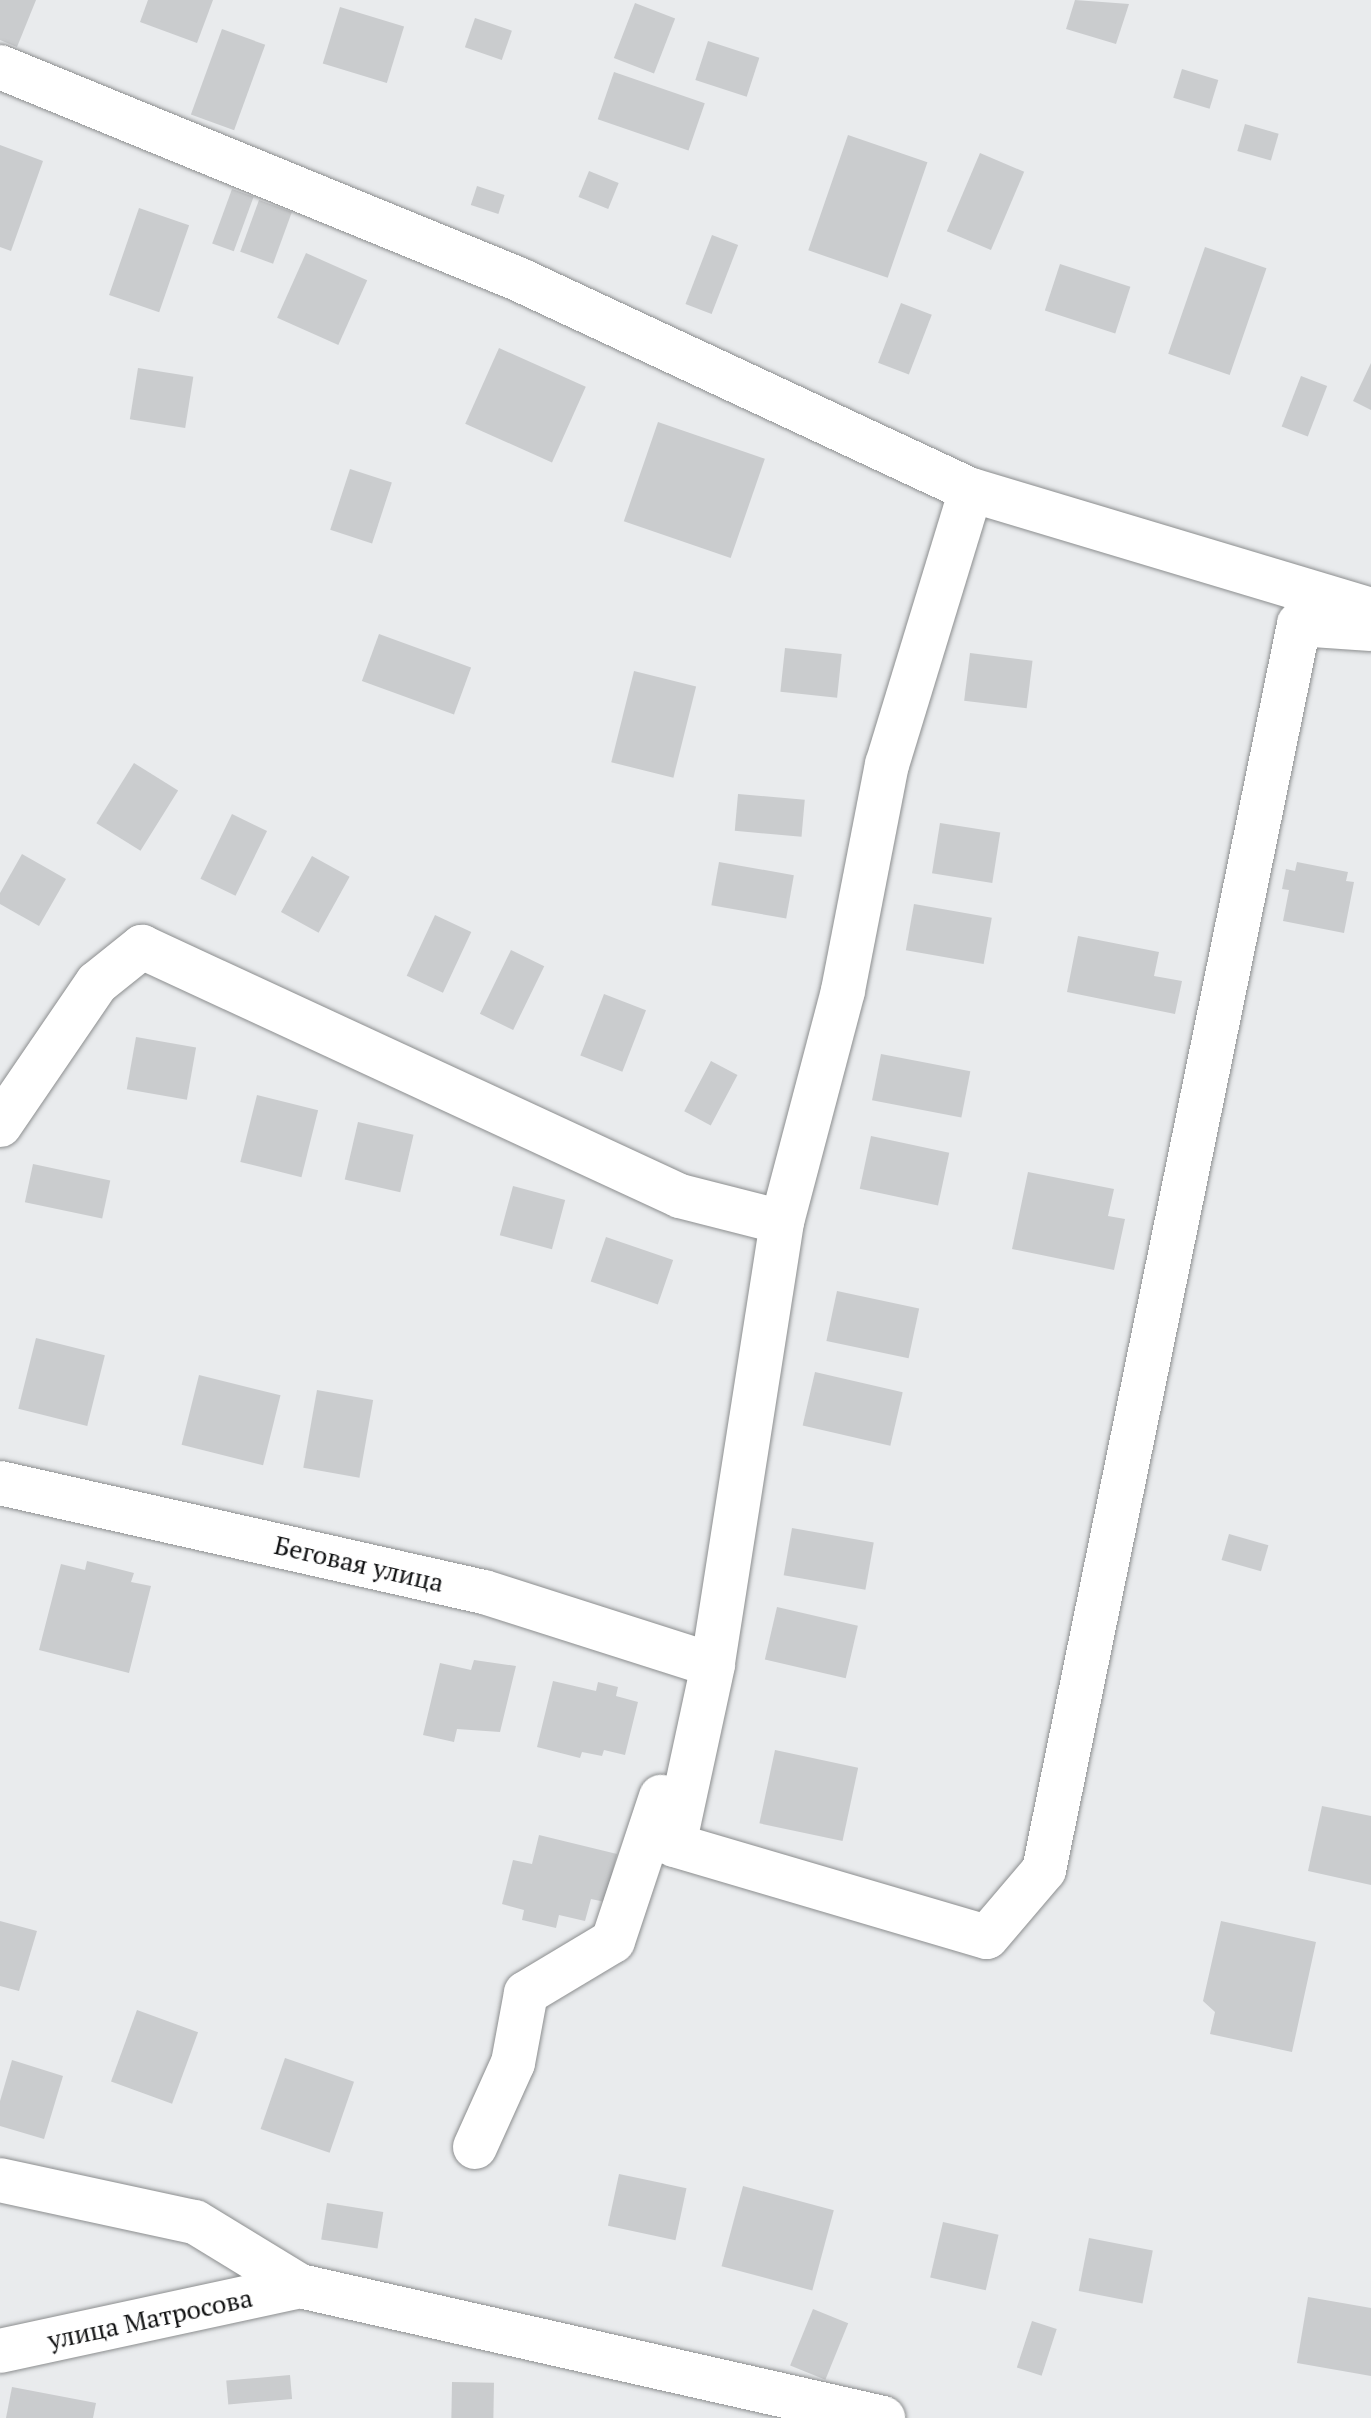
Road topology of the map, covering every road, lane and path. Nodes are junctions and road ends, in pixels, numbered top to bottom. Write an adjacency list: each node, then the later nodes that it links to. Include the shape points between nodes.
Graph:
1 (0, 67): 2 (street, via 518,279)
2 (971, 490): 3 (street); 6 (street, via 887,764 843,991)
3 (1371, 610)
4 (1371, 629): 8 (street, via 1299,624 1044,1870 987,1937 674,1845)
5 (0, 1125): 6 (street, via 97,983 142,947 680,1196)
6 (782, 1222): 8 (street)
7 (0, 1483): 8 (street, Беговая улица, via 484,1592)
8 (713, 1665): 9 (street, via 669,1770 613,1941 526,1993 513,2063)
9 (475, 2147)
10 (0, 2180): 11 (street, via 195,2222)
11 (300, 2286): 12 (street, улица Матросова); 13 (street)
12 (0, 2351)
13 (883, 2418)

